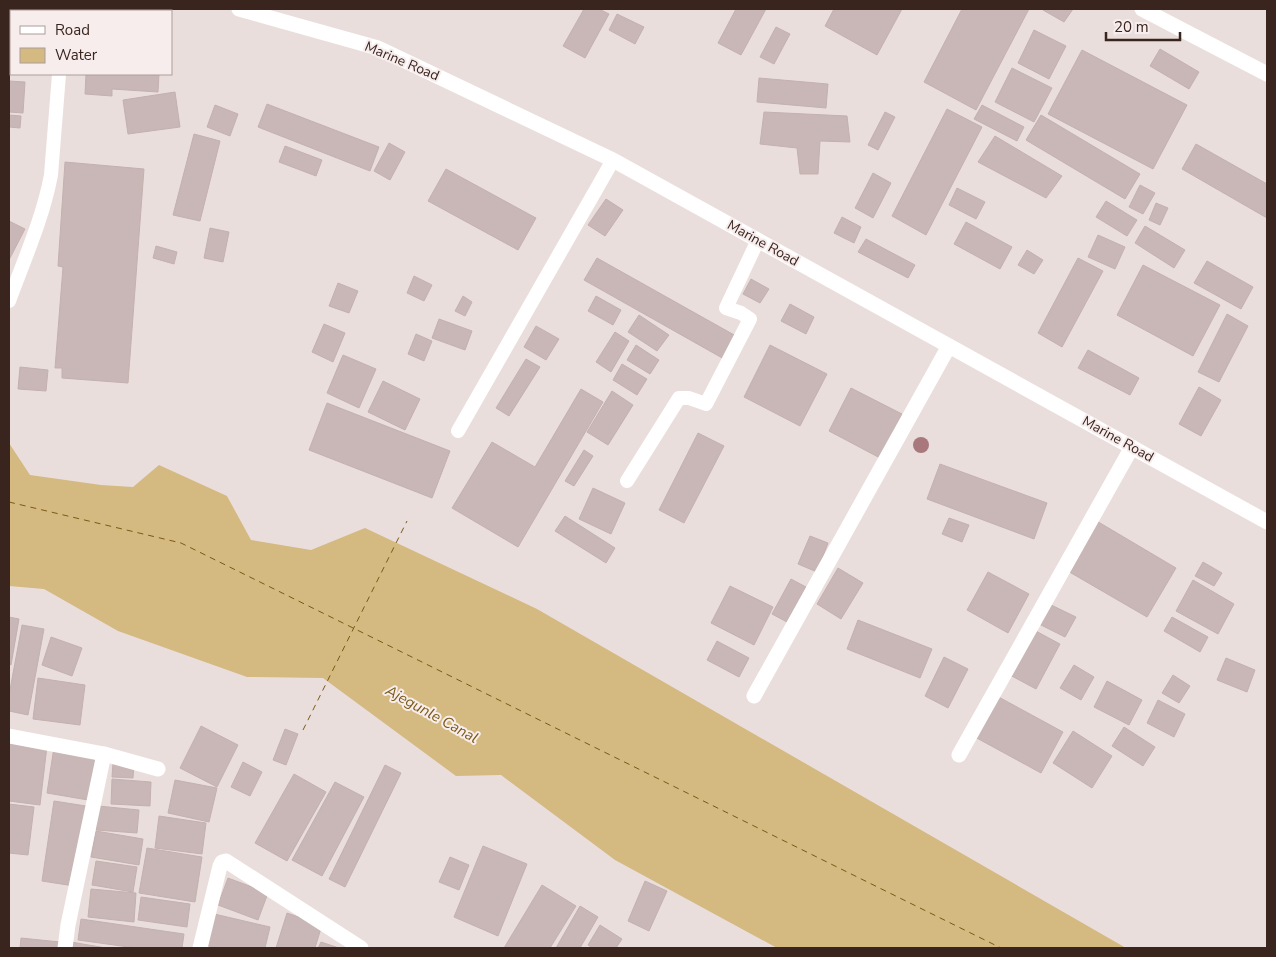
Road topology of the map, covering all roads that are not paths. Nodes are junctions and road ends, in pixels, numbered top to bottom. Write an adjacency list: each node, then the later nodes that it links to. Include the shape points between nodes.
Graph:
1 (239, 9): 5 (street, Marine Road, via 378,48)
2 (1142, 9): 3 (street)
3 (1267, 74)
4 (58, 75): 7 (lane, via 52,175)
5 (614, 160): 6 (street, Marine Road); 9 (lane)
6 (758, 240): 8 (street, Marine Road); 11 (lane, via 726,308 750,319 706,404 679,398)
7 (9, 301)
8 (949, 346): 10 (street, Marine Road); 13 (street)
9 (458, 431)
10 (1132, 447): 12 (street, Marine Road); 16 (street)
11 (627, 481)
12 (1267, 522)
13 (754, 696)
14 (9, 736): 15 (street)
15 (104, 754): 17 (street); 18 (street)
16 (959, 755)
17 (158, 769)
18 (65, 948)
19 (200, 948): 20 (street, via 220,866 226,861)
20 (362, 948)

